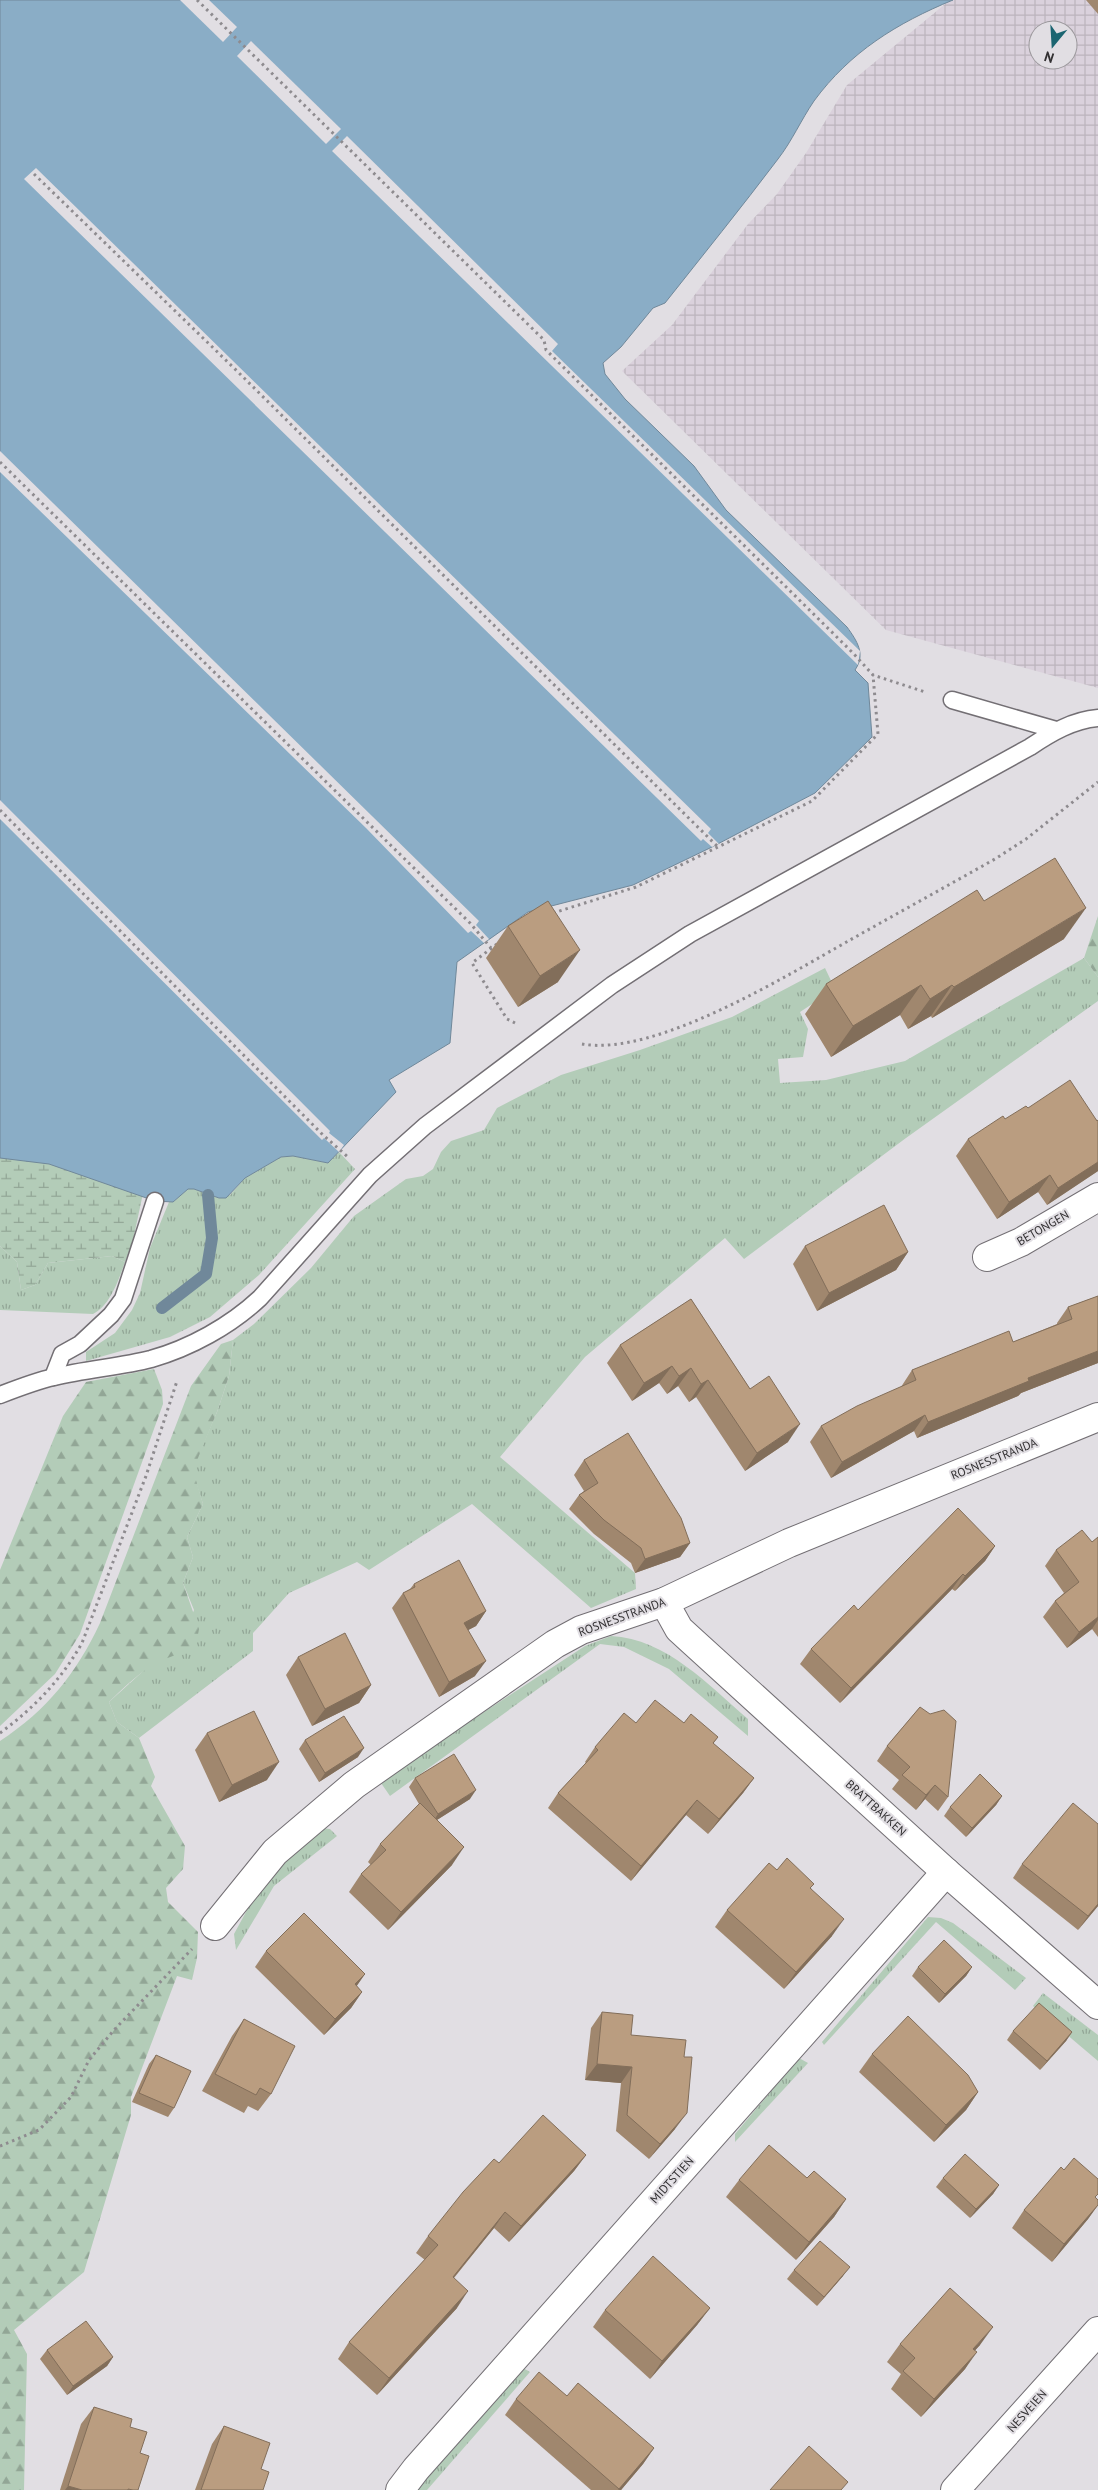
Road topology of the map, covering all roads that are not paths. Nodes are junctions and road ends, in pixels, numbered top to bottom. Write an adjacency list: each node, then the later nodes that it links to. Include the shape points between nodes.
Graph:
1 (952, 700): 3 (lane)
2 (1098, 718): 3 (lane)
3 (1056, 730): 7 (lane, via 690,934 612,985 425,1126 370,1175 245,1312 182,1348 151,1359)
4 (1098, 1197): 6 (street, BETONGEN, via 1021,1242)
5 (155, 1201): 7 (lane, via 123,1299 80,1344 62,1354)
6 (987, 1257)
7 (53, 1377): 8 (lane)
8 (0, 1395)
9 (1098, 1417): 10 (street, ROSNESSTRANDA, via 789,1543)
10 (664, 1602): 11 (street, BRATTBAKKEN, via 685,1635); 12 (street, ROSNESSTRANDA, via 581,1630 555,1644 354,1785 275,1852)
11 (946, 1872): 13 (street, BRATTBAKKEN); 15 (street, MIDTSTIEN)
12 (215, 1926)
13 (1098, 2005)
14 (1098, 2331): 16 (street, NESVEIEN)
15 (400, 2490)
16 (955, 2490)

